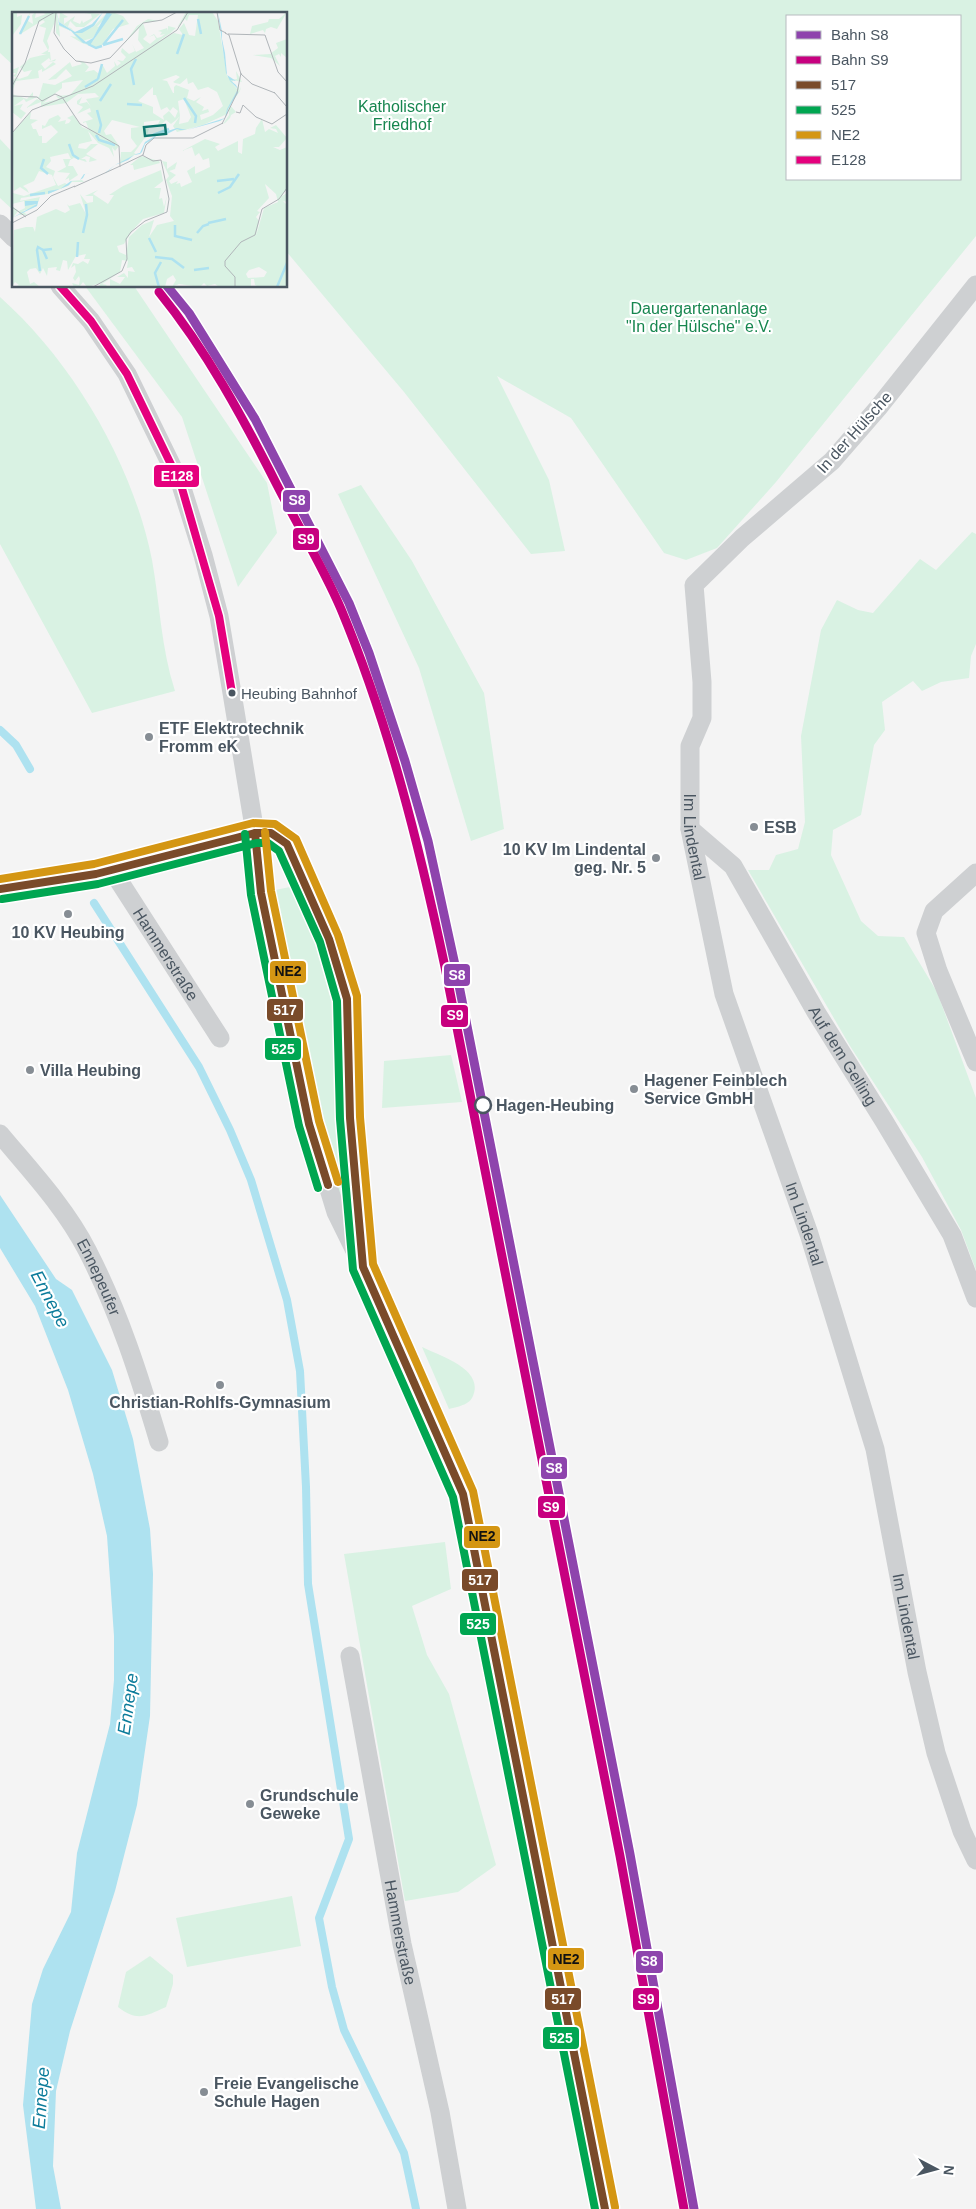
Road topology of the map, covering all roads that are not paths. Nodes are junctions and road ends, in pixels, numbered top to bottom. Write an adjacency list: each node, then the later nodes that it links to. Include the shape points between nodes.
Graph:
1 (0, 224): 2 (street)
2 (12, 236)
3 (976, 285): 5 (street, In der Hülsche, via 832,461 742,538)
4 (62, 288): 7 (street, via 91,321 127,374 181,485 219,616)
5 (694, 585): 6 (street, Im Lindental, via 702,718 690,746)
6 (690, 830): 15 (street, Auf dem Gelling, via 733,866 816,1012 952,1235); 18 (street, Im Lindental, via 724,994 810,1234 875,1449 936,1752 962,1831)
7 (255, 833): 8 (street); 14 (street, via 261,893 309,1124 336,1212); 14 (street, via 272,833 287,844 329,939 347,999 350,1118)
8 (112, 870): 10 (street); 11 (street, Hammerstraße)
9 (976, 872): 12 (street, via 934,911 926,933 938,971)
10 (0, 889)
11 (220, 1038)
12 (976, 1062)
13 (0, 1134): 16 (street, Ennepeufer, via 48,1191 86,1248 129,1342)
14 (363, 1267): 20 (street, via 463,1494)
15 (976, 1298)
16 (159, 1442)
17 (350, 1656): 19 (street, Hammerstraße, via 402,1944 440,2112)
18 (976, 1860)
19 (457, 2209)
20 (604, 2209)

